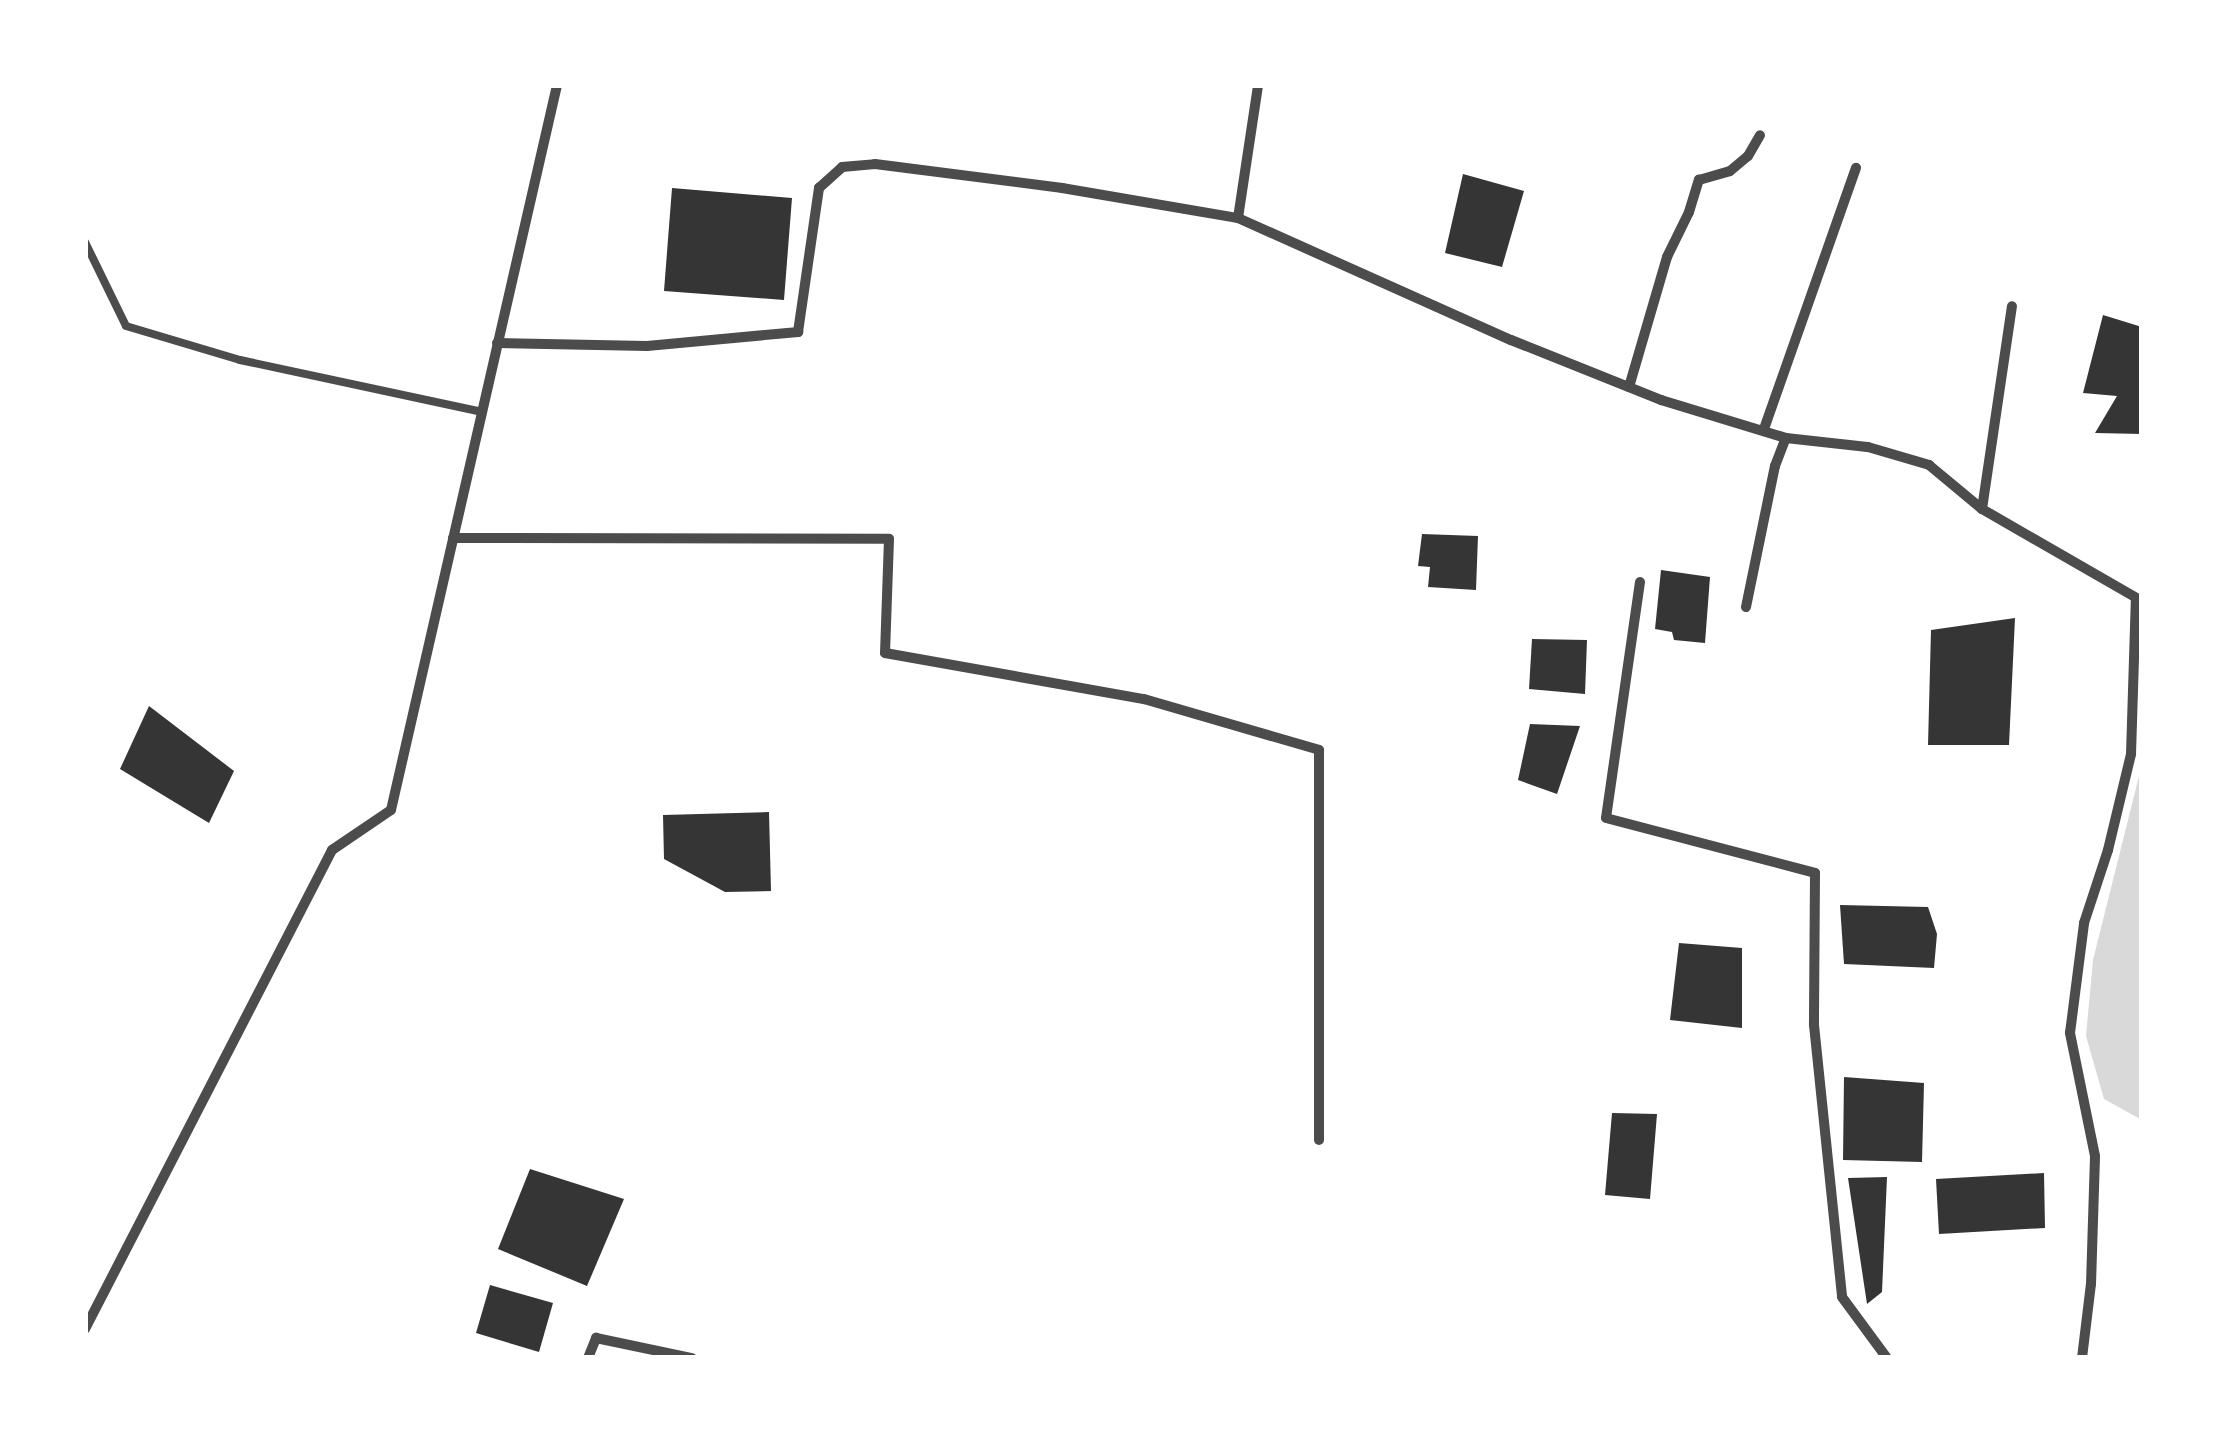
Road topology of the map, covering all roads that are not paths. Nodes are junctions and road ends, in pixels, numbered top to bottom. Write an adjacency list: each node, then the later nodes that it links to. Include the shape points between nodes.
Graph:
1 (557, 85): 8 (street)
2 (1258, 85): 5 (street)
3 (1760, 134): 9 (street, via 1730,171 1698,180 1667,257)
4 (1856, 168): 11 (street)
5 (1238, 218): 8 (street, via 1062,188 875,164 842,166 820,188 798,332 647,346); 9 (street)
6 (85, 242): 10 (lane, via 126,326 240,360)
7 (2012, 306): 13 (street)
8 (497, 342): 10 (street)
9 (1629, 387): 11 (street)
10 (482, 412): 14 (street)
11 (1764, 430): 12 (street)
12 (1786, 438): 13 (street, via 1868,447 1929,465); 17 (street, via 1774,466)
13 (1982, 509): 16 (street)
14 (453, 538): 18 (street, via 889,539 886,653 1144,699 1319,750); 19 (street, via 391,810 332,850)
15 (1640, 582): 22 (street, via 1606,818 1816,874 1814,1025 1842,1297)
16 (2139, 600): 23 (street, via 2131,754 2084,923 2070,1033 2095,1156)
17 (1746, 607)
18 (1320, 1140)
19 (85, 1329)
20 (588, 1358): 21 (street, via 596,1338)
21 (692, 1358)
22 (1887, 1358)
23 (2082, 1358)

